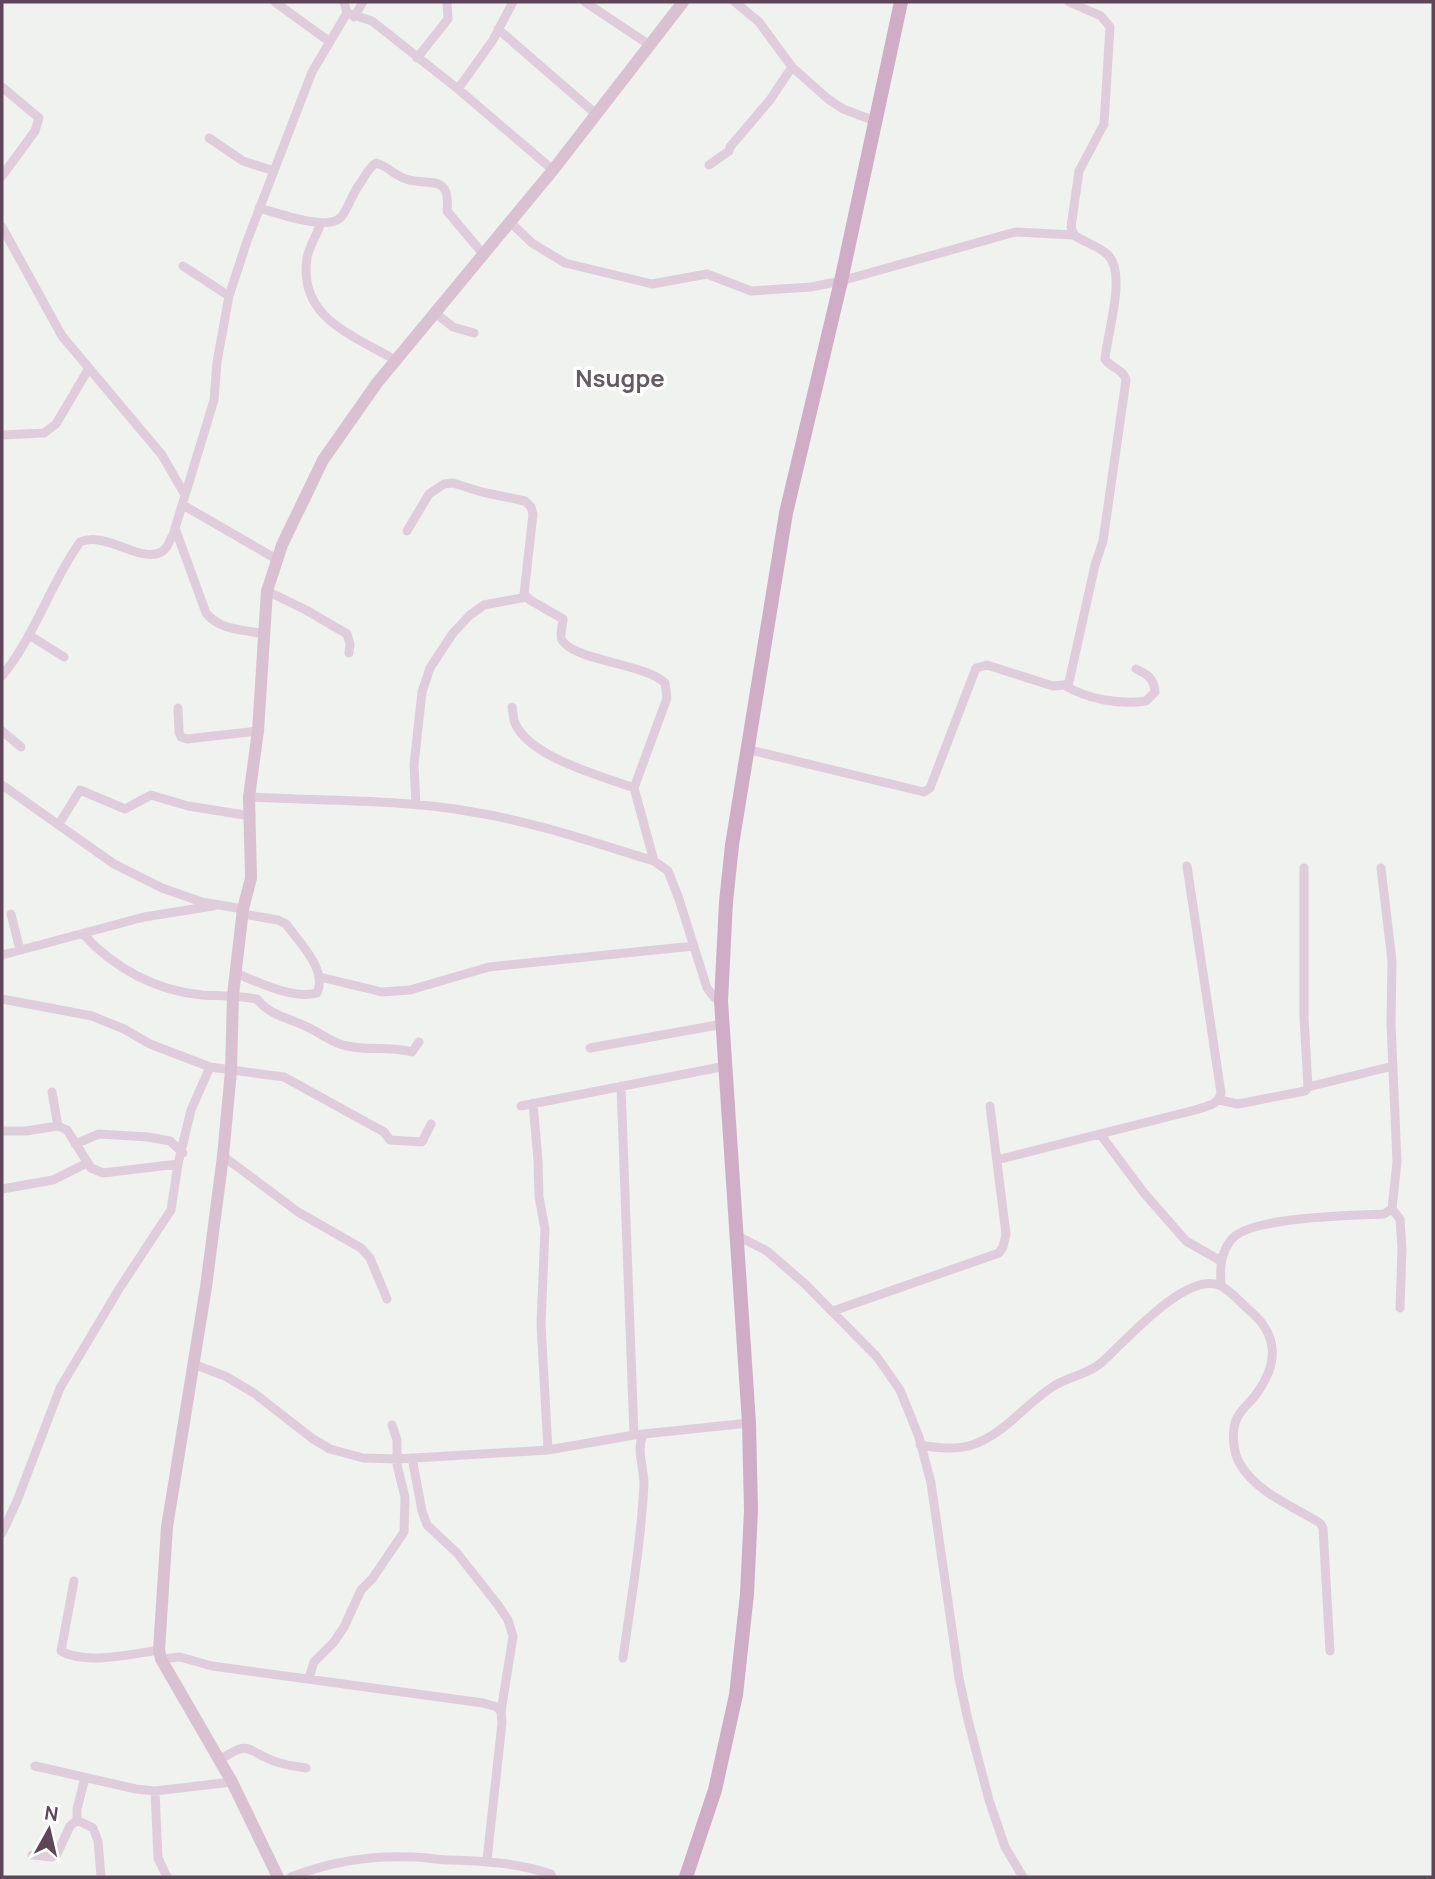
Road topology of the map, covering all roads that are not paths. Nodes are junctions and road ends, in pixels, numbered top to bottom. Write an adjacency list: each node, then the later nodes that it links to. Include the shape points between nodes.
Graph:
1 (275, 2): 13 (street)
2 (344, 2): 11 (street)
3 (363, 2): 11 (street)
4 (447, 2): 15 (street, via 447,19)
5 (513, 2): 12 (street)
6 (585, 2): 14 (street)
7 (683, 2): 14 (street)
8 (735, 2): 16 (street, via 759,22)
9 (901, 2): 20 (main road)
10 (1069, 2): 30 (street, via 1107,20 1111,36 1104,124 1077,179)
11 (351, 15): 13 (street); 15 (street, via 372,21)
12 (498, 29): 18 (street); 19 (street)
13 (330, 42): 24 (street, via 312,72)
14 (651, 46): 19 (street)
15 (417, 58): 18 (street)
16 (792, 67): 20 (street, via 843,109); 22 (street, via 729,151)
17 (2, 87): 25 (street, via 39,118 35,131)
18 (458, 89): 23 (street)
19 (596, 114): 23 (street)
20 (875, 121): 33 (main road)
21 (209, 138): 24 (street, via 243,161)
22 (709, 165)
23 (553, 170): 27 (street)
24 (274, 171): 26 (street)
25 (2, 177)
26 (259, 208): 28 (street); 34 (street)
27 (510, 222): 31 (street); 33 (street, via 532,243 565,263 652,284 707,274 751,291)
28 (321, 223): 31 (street, via 342,217 352,193 376,163 401,178 433,181 441,187 447,194 447,211); 37 (street, via 307,260 316,308 329,322)
29 (2, 227): 38 (street, via 62,336)
30 (1074, 235): 33 (street, via 1015,232); 52 (street, via 1112,260 1116,293 1105,359 1124,373 1126,380 1103,541 1071,677)
31 (484, 254): 35 (street)
32 (183, 266): 34 (street)
33 (841, 282): 58 (main road, via 786,513)
34 (229, 296): 40 (street, via 214,400)
35 (434, 312): 36 (street, via 453,327); 37 (street)
36 (474, 333)
37 (395, 360): 43 (street, via 323,460)
38 (89, 368): 39 (street, via 56,424 44,433); 40 (street, via 162,455)
39 (2, 435)
40 (184, 500): 41 (street); 43 (street)
41 (175, 528): 46 (street, via 206,613 222,627); 47 (street, via 165,549 153,555 100,538 80,542)
42 (407, 531): 45 (street, via 429,494 444,484 525,501 533,514 524,582)
43 (278, 560): 44 (street)
44 (267, 591): 46 (street); 48 (street, via 347,634)
45 (527, 597): 60 (street, via 563,619 564,643 665,683 667,698); 62 (street, via 484,605 470,615 430,668 422,692 414,765)
46 (264, 634): 56 (street)
47 (29, 635): 49 (street); 51 (street)
48 (349, 653)
49 (64, 656)
50 (1136, 669): 52 (street, via 1154,684 1146,701 1095,698)
51 (2, 676)
52 (1064, 685): 58 (street, via 1053,686 987,665 976,668 930,788 924,792)
53 (512, 706): 60 (street, via 514,723 526,740 544,753)
54 (178, 708): 56 (street, via 179,732 187,739)
55 (2, 731): 57 (street)
56 (258, 731): 61 (street)
57 (21, 747)
58 (746, 749): 80 (main road, via 727,891)
59 (2, 785): 64 (street)
60 (634, 788): 65 (street)
61 (249, 797): 62 (street); 63 (street)
62 (416, 805): 65 (street, via 521,822)
63 (251, 816): 64 (street, via 150,795 125,809 80,790); 70 (street, via 251,878)
64 (59, 824): 69 (street, via 114,864 150,882)
65 (654, 861): 73 (street, via 668,872)
66 (1187, 866): 91 (street)
67 (1304, 868): 89 (street)
68 (1381, 868): 85 (street, via 1392,961)
69 (221, 905): 70 (street); 72 (street, via 144,917)
70 (243, 911): 76 (street); 77 (street, via 286,924)
71 (10, 914): 74 (street)
72 (83, 934): 74 (street); 78 (street, via 157,987)
73 (694, 946): 77 (street, via 489,967 410,990 382,992); 80 (street, via 708,988)
74 (20, 950): 75 (street)
75 (2, 955)
76 (236, 973): 77 (street, via 268,987 310,995 317,993); 78 (street)
77 (320, 977)
78 (233, 995): 82 (street, via 257,999 278,1016 347,1046 412,1052); 87 (street)
79 (2, 999): 86 (street, via 92,1016)
80 (721, 1001): 81 (main road)
81 (723, 1024): 83 (street); 84 (main road)
82 (419, 1042)
83 (590, 1048)
84 (726, 1066): 88 (street); 107 (main road)
85 (1393, 1066): 89 (street); 106 (street, via 1397,1161)
86 (211, 1067): 87 (street); 100 (street, via 191,1111)
87 (231, 1071): 95 (street, via 284,1077 384,1132 390,1140 422,1142); 101 (street)
88 (621, 1086): 92 (street); 116 (street)
89 (1308, 1087): 91 (street, via 1238,1104)
90 (52, 1092): 96 (street)
91 (1219, 1100): 98 (street)
92 (533, 1103): 93 (street); 118 (street, via 545,1229 541,1324)
93 (521, 1106)
94 (990, 1106): 102 (street)
95 (431, 1124)
96 (58, 1126): 97 (street); 99 (street, via 67,1130)
97 (2, 1131)
98 (1100, 1134): 102 (street); 108 (street, via 1186,1241)
99 (75, 1144): 100 (street, via 99,1133 148,1137 170,1141); 103 (street)
100 (183, 1153): 104 (street)
101 (223, 1156): 110 (street, via 298,1212 361,1248); 113 (street)
102 (997, 1160): 112 (street, via 1006,1234 999,1252)
103 (88, 1163): 104 (street, via 103,1173); 105 (street, via 53,1180)
104 (178, 1164): 121 (street, via 171,1210 60,1388)
105 (2, 1189)
106 (1392, 1209): 108 (street, via 1384,1214 1297,1219 1242,1230 1232,1237); 111 (street, via 1400,1219)
107 (738, 1236): 112 (street, via 767,1251); 114 (main road)
108 (1221, 1261): 109 (street)
109 (1221, 1286): 117 (street, via 1194,1286 1156,1310 1101,1363 1054,1386 991,1436 957,1448); 123 (street, via 1262,1320 1273,1347 1265,1382 1235,1422 1235,1454 1251,1478 1323,1528)
110 (387, 1299)
111 (1400, 1308)
112 (833, 1311): 117 (street, via 877,1357 900,1390)
113 (193, 1364): 120 (street, via 254,1393 330,1448 363,1458); 124 (street, via 169,1513)
114 (749, 1423): 116 (street); 143 (main road, via 747,1594 736,1695 715,1790)
115 (392, 1424): 120 (street)
116 (639, 1435): 118 (street); 125 (street, via 644,1481)
117 (920, 1445): 135 (street, via 931,1483 959,1678)
118 (548, 1450): 119 (street)
119 (412, 1458): 120 (street); 127 (street, via 427,1525 457,1553 511,1628)
120 (398, 1459): 126 (street, via 405,1497 404,1532 361,1590 334,1642 314,1661)
121 (2, 1533)
122 (74, 1581): 124 (street, via 61,1651 98,1657)
123 (1330, 1651)
124 (160, 1654): 126 (street); 128 (street)
125 (623, 1658)
126 (309, 1678): 127 (street, via 483,1703)
127 (501, 1712): 137 (street)
128 (219, 1760): 130 (street, via 245,1748 279,1763); 132 (street)
129 (35, 1766): 131 (street)
130 (306, 1768)
131 (85, 1777): 133 (street); 134 (street)
132 (232, 1783): 133 (street); 140 (street)
133 (155, 1791): 139 (street, via 158,1858)
134 (78, 1820): 136 (street, via 70,1826 57,1854); 138 (street, via 93,1828)
135 (1005, 1847): 144 (street); 145 (street)
136 (32, 1855)
137 (487, 1860): 141 (street, via 368,1857); 142 (street, via 532,1868)
138 (101, 1877)
139 (167, 1877)
140 (278, 1877)
141 (291, 1877)
142 (552, 1877)
143 (686, 1877)
144 (1016, 1877)
145 (1023, 1877)

